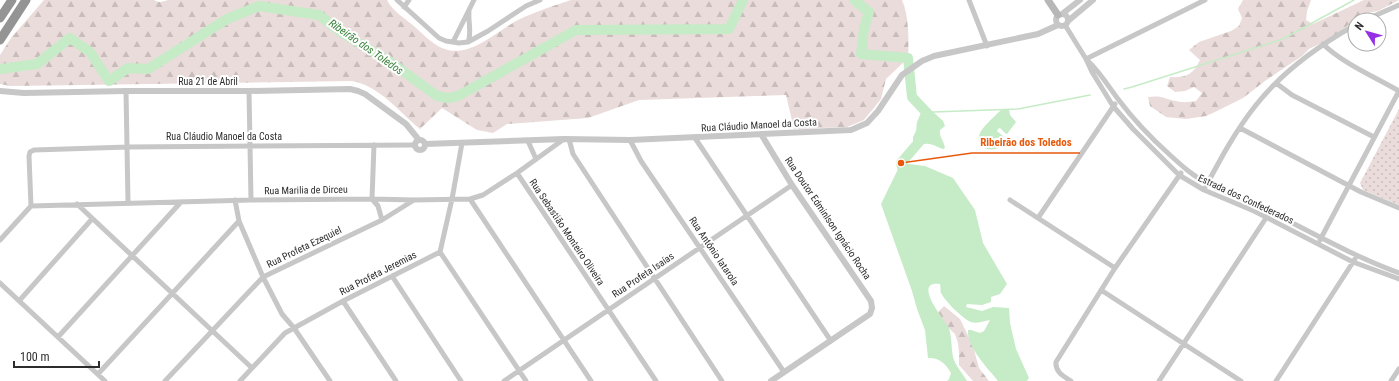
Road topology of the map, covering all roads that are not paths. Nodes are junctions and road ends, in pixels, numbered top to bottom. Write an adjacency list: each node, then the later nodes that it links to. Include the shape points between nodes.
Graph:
1 (12, 0): 17 (highway)
2 (26, 0): 20 (highway)
3 (409, 0): 13 (street)
4 (474, 0): 14 (street)
5 (540, 0): 22 (street)
6 (969, 0): 24 (street)
7 (1048, 0): 16 (main road)
8 (1080, 0): 16 (street)
9 (1093, 0): 18 (street, Rua Cláudio Manoel da Costa)
10 (1205, 0): 25 (street)
11 (399, 1): 13 (street)
12 (1399, 5): 15 (street)
13 (404, 7): 21 (street, via 439,38)
14 (469, 9): 21 (street); 22 (street)
15 (1383, 12)
16 (1060, 14): 18 (street, via 1066,15); 18 (street, via 1056,20)
17 (0, 18)
18 (1064, 24): 24 (street, Rua Cláudio Manoel da Costa, via 1038,34); 25 (street, Estrada dos Confederados)
19 (1347, 30): 23 (street)
20 (0, 40)
21 (453, 42): 22 (street)
22 (468, 42)
23 (1323, 44): 26 (street); 29 (street, via 1341,58)
24 (987, 46): 34 (street, Rua Cláudio Manoel da Costa, via 934,56 922,61 902,75 867,123 851,130)
25 (1086, 59): 31 (street, Estrada dos Confederados); 32 (street, Estrada dos Confederados)
26 (1276, 83): 33 (street); 35 (street, via 1292,95)
27 (126, 91): 28 (street, Rua 21 de Abril); 30 (street, Rua 21 de Abril); 44 (street)
28 (249, 91): 40 (street, Rua 21 de Abril, via 358,91 366,94 406,124); 43 (street)
29 (1399, 91): 35 (street)
30 (0, 92)
31 (1119, 100): 32 (street); 46 (street, Estrada dos Confederados)
32 (1113, 106): 48 (street, Estrada dos Confederados); 70 (street)
33 (1240, 128): 49 (street); 51 (street)
34 (761, 134): 36 (street, Rua Cláudio Manoel da Costa); 50 (street, Rua Doutor Edminlson Ignácio Rocha)
35 (1374, 137): 51 (street)
36 (695, 138): 38 (street, Rua Cláudio Manoel da Costa); 68 (street)
37 (566, 139): 38 (street, Rua Cláudio Manoel da Costa); 39 (street, Rua Cláudio Manoel da Costa); 45 (street, Rua Marilia de Dirceu); 86 (street, via 573,154)
38 (630, 140): 77 (street, Rua Antônio Iatarola, via 641,161)
39 (528, 141): 41 (street, Rua Cláudio Manoel da Costa); 45 (street)
40 (416, 142): 41 (street, Rua Cláudio Manoel da Costa, via 417,149 420,150 425,144); 42 (street, Rua Cláudio Manoel da Costa)
41 (462, 143): 54 (street)
42 (374, 145): 43 (street, Rua Cláudio Manoel da Costa); 53 (street)
43 (250, 146): 44 (street, Rua Cláudio Manoel da Costa); 57 (street)
44 (128, 147): 61 (street); 64 (street, Rua Cláudio Manoel da Costa, via 30,152)
45 (536, 159): 47 (street, Rua Marilia de Dirceu)
46 (1184, 168): 48 (street); 49 (street, Estrada dos Confederados)
47 (517, 173): 55 (street, Rua Marilia de Dirceu, via 483,195); 93 (street, Rua Sebastião Monteiro Oliveira)
48 (1179, 175): 52 (street, Estrada dos Confederados); 82 (street)
49 (1208, 184): 52 (street); 67 (street, Estrada dos Confederados)
50 (792, 185): 68 (street, Rua Profeta Isaías); 98 (street, Rua Doutor Edminlson Ignácio Rocha, via 871,301 870,314)
51 (1349, 186): 66 (street); 74 (street)
52 (1204, 190): 69 (street, Estrada dos Confederados)
53 (372, 199): 57 (street, Rua Marilia de Dirceu); 58 (street, Rua Marilia de Dirceu); 72 (street, via 378,206)
54 (452, 199): 55 (street, Rua Marilia de Dirceu); 59 (street, Rua Marilia de Dirceu); 78 (street)
55 (470, 199): 97 (street)
56 (235, 200): 57 (street, Rua Marilia de Dirceu); 62 (street, Rua Marilia de Dirceu); 73 (street)
57 (251, 200)
58 (402, 200): 59 (street, Rua Marilia de Dirceu); 65 (street)
59 (414, 200): 65 (street, Rua Profeta Ezequiel)
60 (1010, 200): 70 (street)
61 (128, 202): 62 (street, Rua Marilia de Dirceu); 63 (street, Rua Marilia de Dirceu)
62 (180, 202): 79 (street)
63 (77, 204): 64 (street, Rua Marilia de Dirceu); 71 (street)
64 (30, 206): 75 (street)
65 (403, 207): 72 (street, Rua Profeta Ezequiel)
66 (1399, 208)
67 (1270, 211): 69 (street); 74 (street, Estrada dos Confederados)
68 (746, 216): 77 (street, Rua Profeta Isaías); 98 (street)
69 (1266, 217): 76 (street, Estrada dos Confederados); 99 (street)
70 (1038, 218): 82 (street)
71 (92, 219): 79 (street); 91 (street)
72 (382, 220): 85 (street, Rua Profeta Ezequiel)
73 (239, 221): 85 (street); 90 (street)
74 (1321, 238): 76 (street); 80 (street, Estrada dos Confederados)
75 (0, 240)
76 (1318, 244): 81 (street, Estrada dos Confederados)
77 (700, 247): 86 (street, Rua Profeta Isaías); 103 (street, Rua Antônio Iatarola)
78 (440, 252): 84 (street, Rua Profeta Jeremias); 102 (street)
79 (131, 256): 90 (street); 96 (street)
80 (1357, 256): 81 (street); 83 (street, Estrada dos Confederados)
81 (1353, 262): 87 (street, Estrada dos Confederados); 120 (street)
82 (1115, 268): 89 (street)
83 (1399, 272)
84 (392, 276): 92 (street, Rua Profeta Jeremias); 110 (street)
85 (263, 277): 94 (street, via 282,314); 95 (street, Rua Profeta Ezequiel)
86 (654, 279): 93 (street, Rua Profeta Isaías); 115 (street)
87 (1399, 279)
88 (0, 283): 91 (street)
89 (1102, 290): 99 (street); 117 (street, via 1056,362 1055,368)
90 (172, 293): 95 (street); 104 (street)
91 (19, 300): 96 (street)
92 (342, 301): 94 (street, Rua Profeta Jeremias); 109 (street)
93 (608, 310): 97 (street, Rua Profeta Isaías); 114 (street, Rua Sebastião Monteiro Oliveira)
94 (294, 328): 100 (street, Rua Profeta Jeremias, via 281,336); 108 (street)
95 (212, 331): 100 (street); 106 (street, Rua Profeta Ezequiel)
96 (58, 337): 104 (street)
97 (564, 340): 102 (street, Rua Profeta Isaías); 113 (street)
98 (831, 341): 103 (street)
99 (1184, 343): 118 (street); 119 (street)
100 (252, 368): 107 (street, Rua Profeta Jeremias)
101 (1399, 369): 121 (street)
102 (519, 371): 111 (street, Rua Profeta Isaías); 112 (street)
103 (784, 372): 116 (street)
104 (98, 374): 105 (street)
105 (105, 381)
106 (165, 381)
107 (240, 381)
108 (330, 381)
109 (396, 381)
110 (461, 381)
111 (504, 381)
112 (526, 381)
113 (591, 381)
114 (656, 381)
115 (722, 381)
116 (771, 381)
117 (1070, 381)
118 (1159, 381)
119 (1241, 381)
120 (1276, 381)
121 (1391, 381)

